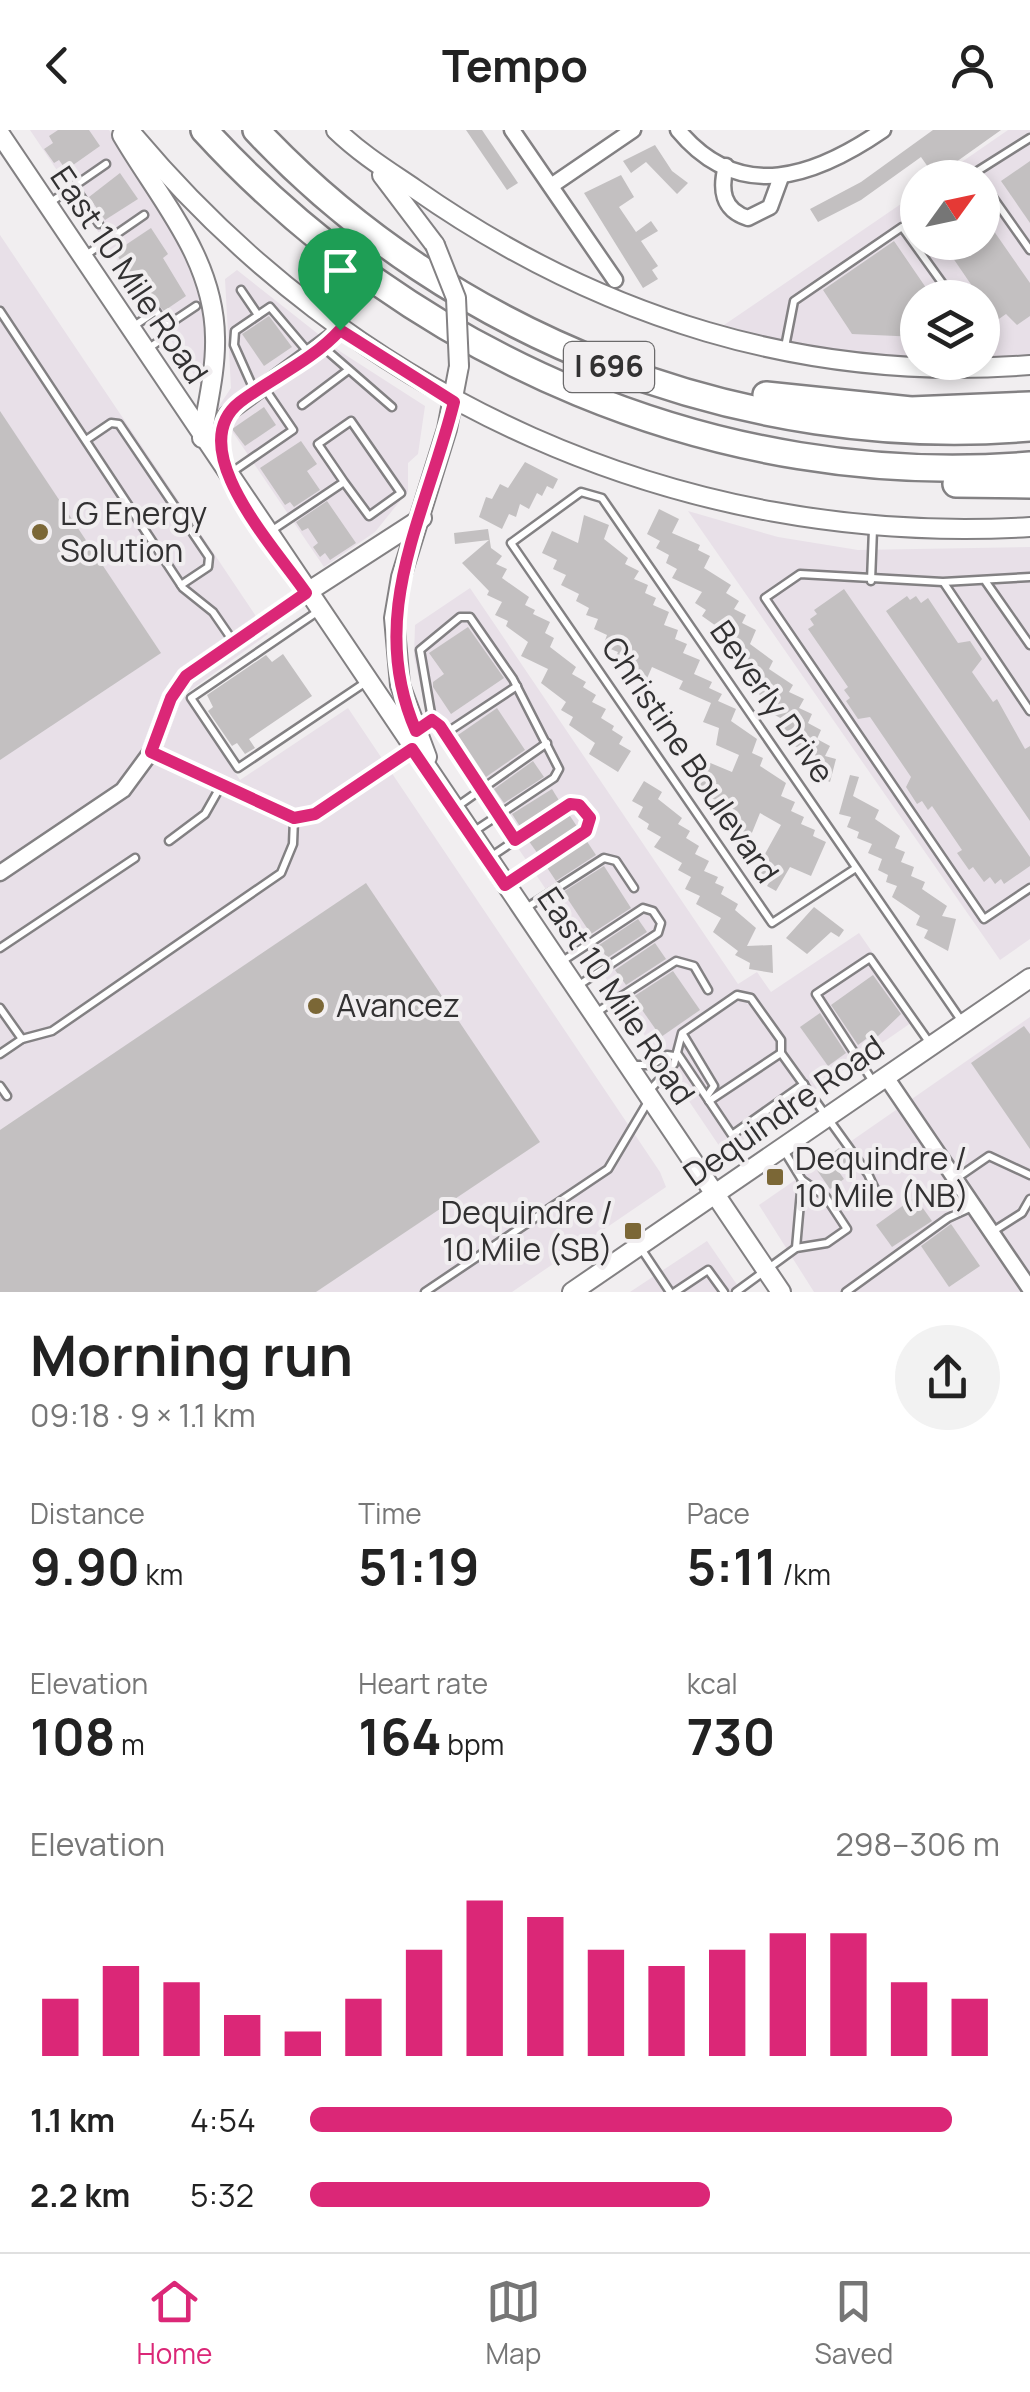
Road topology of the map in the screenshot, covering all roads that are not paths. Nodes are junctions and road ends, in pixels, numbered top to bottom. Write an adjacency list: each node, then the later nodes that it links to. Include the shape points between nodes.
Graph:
1 (9, 130): 11 (lane)
2 (119, 130): 50 (main road, via 192,244 211,298 215,352)
3 (129, 130): 34 (main road, via 229,238)
4 (204, 130): 48 (highway, I 696, via 309,232 416,310 544,380)
5 (256, 130): 43 (highway, I 696, via 382,242 478,304 614,369)
6 (336, 130): 14 (main road)
7 (512, 130): 19 (street)
8 (633, 130): 19 (street)
9 (678, 130): 16 (street)
10 (883, 130): 17 (street, via 829,165)
11 (0, 135): 20 (main road, East 10 Mile Road)
12 (1030, 138): 13 (lane)
13 (1000, 160)
14 (372, 163): 37 (main road, via 498,244 590,292 657,319); 44 (main road, bridge, via 436,245 456,298 460,366)
15 (106, 164): 18 (lane)
16 (726, 166): 17 (street); 17 (street, via 725,200 748,218 770,207)
17 (781, 177)
18 (74, 186): 20 (lane); 23 (lane)
19 (551, 186): 26 (street)
20 (46, 206): 25 (main road, East 10 Mile Road)
21 (1000, 209): 24 (lane)
22 (144, 215): 25 (lane)
23 (99, 224)
24 (1030, 250)
25 (81, 258): 32 (main road, East 10 Mile Road)
26 (615, 280)
27 (939, 280): 37 (lane, via 902,227 794,301)
28 (241, 290): 31 (lane)
29 (196, 306): 33 (lane)
30 (0, 310): 51 (lane)
31 (258, 315): 35 (lane, via 276,309); 42 (lane, via 234,331 234,338)
32 (129, 329): 33 (lane, via 156,311); 36 (main road, East 10 Mile Road)
33 (168, 329): 36 (lane)
34 (340, 330): 35 (street); 44 (main road)
35 (316, 350): 41 (lane); 42 (street)
36 (144, 351): 50 (main road, East 10 Mile Road)
37 (784, 353): 39 (main road)
38 (1030, 365): 40 (main road)
39 (900, 366)
40 (1000, 366)
41 (347, 372): 45 (lane); 47 (lane)
42 (259, 389): 53 (street, via 222,419); 53 (lane, via 293,430)
43 (702, 396): 46 (highway, via 911,410); 49 (highway, I 696, via 856,425)
44 (454, 402): 56 (main road); 57 (main road, via 632,480 734,506)
45 (302, 404)
46 (1030, 405)
47 (392, 407)
48 (652, 420): 52 (highway, I 696, via 748,446 882,466); 55 (highway, via 731,457 798,471)
49 (1030, 428)
50 (202, 438): 53 (main road, East 10 Mile Road)
51 (86, 440): 65 (lane); 65 (lane, via 120,424 209,557 208,567)
52 (1030, 465)
53 (225, 473): 59 (main road, East 10 Mile Road)
54 (344, 482): 54 (lane, via 369,516 401,493 352,421 318,444); 59 (lane)
55 (1030, 486)
56 (422, 518): 66 (main road); 75 (main road, via 401,577 393,629)
57 (874, 528): 58 (main road); 62 (lane)
58 (1030, 528)
59 (266, 534): 66 (main road, East 10 Mile Road)
60 (511, 542): 88 (lane, Beverly Drive, via 581,492 602,498); 88 (lane, Christine Boulevard, via 772,923)
61 (1030, 578): 64 (lane)
62 (871, 581): 63 (lane); 92 (lane, via 800,574 765,598 984,919)
63 (943, 582): 64 (lane); 72 (lane)
64 (986, 582): 69 (lane)
65 (181, 585): 68 (lane, via 214,612)
66 (306, 593): 67 (main road, East 10 Mile Road); 68 (street)
67 (318, 612): 70 (main road, East 10 Mile Road); 70 (lane, via 191,698 238,768)
68 (233, 641): 77 (street, via 179,685)
69 (1030, 645)
70 (366, 682): 75 (main road, East 10 Mile Road)
71 (517, 686): 73 (lane, via 474,620 464,616 420,650); 74 (lane); 76 (lane)
72 (1030, 710)
73 (432, 720): 74 (lane); 75 (lane)
74 (446, 734): 79 (lane)
75 (411, 740): 80 (main road, East 10 Mile Road); 82 (lane, via 315,814)
76 (547, 743): 79 (lane); 81 (lane, via 558,774)
77 (151, 752): 78 (lane); 89 (street, via 123,790)
78 (222, 784): 82 (lane); 85 (lane, via 206,814)
79 (482, 788): 80 (lane); 81 (lane)
80 (454, 808): 83 (main road, East 10 Mile Road)
81 (499, 814): 83 (lane); 84 (lane)
82 (294, 818): 103 (lane, via 293,844 281,873 52,1030)
83 (470, 834): 87 (main road, East 10 Mile Road)
84 (515, 840): 87 (lane); 90 (lane, via 570,804 590,818 586,831)
85 (168, 841)
86 (135, 858): 94 (lane)
87 (488, 859): 90 (main road, East 10 Mile Road)
88 (856, 868): 101 (lane, Beverly Drive)
89 (0, 873)
90 (505, 885): 93 (main road, East 10 Mile Road)
91 (634, 888): 93 (lane, via 616,861 604,858)
92 (1030, 888)
93 (522, 910): 95 (main road, East 10 Mile Road)
94 (0, 948)
95 (558, 963): 97 (main road, East 10 Mile Road); 97 (lane, via 639,910 653,911 661,923 658,933)
96 (1030, 978): 101 (main road, Dequindre Road)
97 (575, 988): 100 (main road, East 10 Mile Road)
98 (708, 990): 100 (lane, via 694,966 676,961)
99 (0, 1008): 103 (lane)
100 (593, 1014): 108 (main road, East 10 Mile Road)
101 (964, 1023): 104 (main road, Dequindre Road)
102 (686, 1030): 105 (lane, via 737,995 751,998 781,1040); 107 (lane); 116 (lane, via 687,1047 714,1086)
103 (22, 1039): 106 (lane)
104 (932, 1045): 109 (main road, Dequindre Road); 109 (lane, via 870,958 816,994)
105 (781, 1052): 110 (lane); 111 (lane)
106 (0, 1054)
107 (676, 1054): 108 (lane, via 652,1066); 115 (lane); 116 (lane)
108 (626, 1063): 115 (main road, East 10 Mile Road)
109 (880, 1081): 118 (main road, Dequindre Road); 122 (street)
110 (804, 1084): 118 (lane); 119 (lane)
111 (732, 1085): 113 (lane); 116 (lane)
112 (0, 1086): 114 (lane)
113 (738, 1093)
114 (7, 1096)
115 (648, 1097): 124 (main road, East 10 Mile Road); 133 (lane, via 608,1169)
116 (708, 1098): 119 (lane, via 732,1135)
117 (750, 1110): 119 (lane)
118 (828, 1116): 120 (main road, Dequindre Road); 126 (lane)
119 (755, 1118)
120 (783, 1148): 123 (lane); 124 (main road, Dequindre Road)
121 (1030, 1175): 122 (lane, via 990,1156)
122 (956, 1179): 127 (street)
123 (802, 1180): 130 (lane); 130 (lane, via 826,1197 847,1229 827,1243)
124 (714, 1196): 129 (main road, Dequindre Road); 131 (main road, East 10 Mile Road)
125 (1030, 1199): 128 (lane, via 1022,1213)
126 (881, 1202)
127 (974, 1206): 128 (street); 139 (lane)
128 (992, 1232): 132 (street)
129 (640, 1246): 134 (main road, Dequindre Road); 135 (lane)
130 (796, 1248): 131 (lane)
131 (766, 1271): 137 (lane); 138 (main road, East 10 Mile Road)
132 (1028, 1280)
133 (425, 1292)
134 (572, 1292)
135 (673, 1292): 136 (lane, via 708,1270)
136 (724, 1292)
137 (736, 1292)
138 (781, 1292)
139 (846, 1292)

